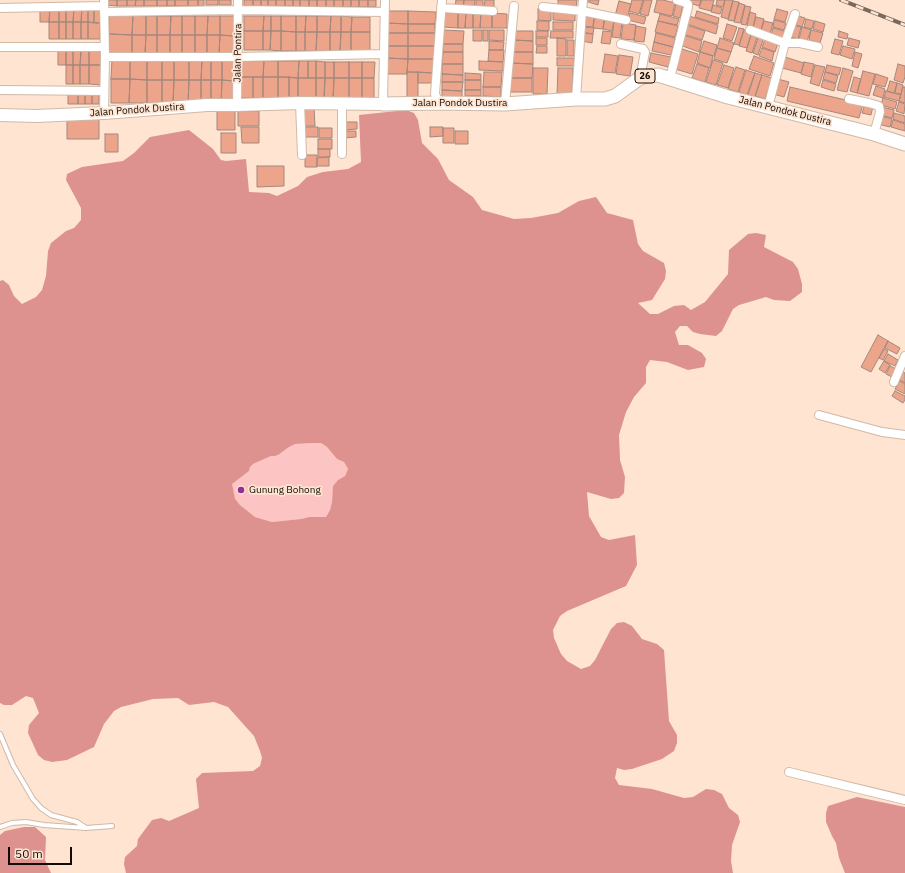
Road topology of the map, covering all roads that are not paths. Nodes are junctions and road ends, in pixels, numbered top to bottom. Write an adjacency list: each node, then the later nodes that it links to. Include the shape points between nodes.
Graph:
1 (238, 0): 10 (street, Jalan Pontira)
2 (385, 0): 13 (street)
3 (584, 0): 12 (street)
4 (677, 0): 26 (street, via 688,6)
5 (441, 4): 11 (street); 32 (street, via 436,94)
6 (104, 6): 9 (street); 10 (street); 20 (street)
7 (514, 6): 35 (street)
8 (543, 7): 12 (street)
9 (0, 8)
10 (238, 10): 13 (street); 23 (street, Jalan Pontira)
11 (493, 11)
12 (582, 11): 15 (street); 30 (street)
13 (384, 12): 22 (street)
14 (795, 14): 17 (street)
15 (626, 20)
16 (750, 30): 17 (street)
17 (785, 43): 21 (street); 37 (street)
18 (621, 44): 25 (street, via 644,50)
19 (0, 47): 20 (street)
20 (104, 47): 24 (street)
21 (818, 47)
22 (383, 54): 23 (street); 34 (street)
23 (238, 57): 24 (street); 36 (street, Jalan Pontira)
24 (105, 58): 28 (street)
25 (640, 78): 26 (main road, Jalan Pondok Dustira / 26, via 658,75); 30 (main road, Jalan Pondok Dustira / 26, via 615,96 605,99)
26 (670, 78): 37 (main road, Jalan Pondok Dustira / 26)
27 (0, 90): 28 (street)
28 (104, 92): 38 (street)
29 (849, 98): 40 (street, via 878,106 880,112)
30 (576, 99): 35 (main road, Jalan Pondok Dustira / 26)
31 (300, 103): 33 (main road, Jalan Pondok Dustira); 36 (main road, Jalan Pondok Dustira); 43 (street)
32 (439, 103): 34 (main road, Jalan Pondok Dustira / 26); 35 (main road, Jalan Pondok Dustira / 26)
33 (342, 104): 34 (main road, Jalan Pondok Dustira); 42 (street)
34 (383, 104)
35 (505, 104)
36 (237, 105): 38 (main road, Jalan Pondok Dustira)
37 (768, 107): 40 (main road, Jalan Pondok Dustira / 26)
38 (104, 113): 39 (main road, Jalan Pondok Dustira)
39 (0, 115)
40 (874, 134): 41 (main road, Jalan Pondok Dustira / 26)
41 (905, 144)
42 (342, 154)
43 (302, 156)
44 (905, 356): 45 (street)
45 (894, 382)
46 (819, 415): 47 (street, via 882,432)
47 (905, 435)
48 (0, 734): 53 (lane, via 13,765 41,808 51,815 76,822)
49 (789, 772): 50 (street)
50 (905, 800)
51 (112, 826): 53 (lane)
52 (0, 827): 53 (lane, via 12,822 26,822)
53 (86, 828)

